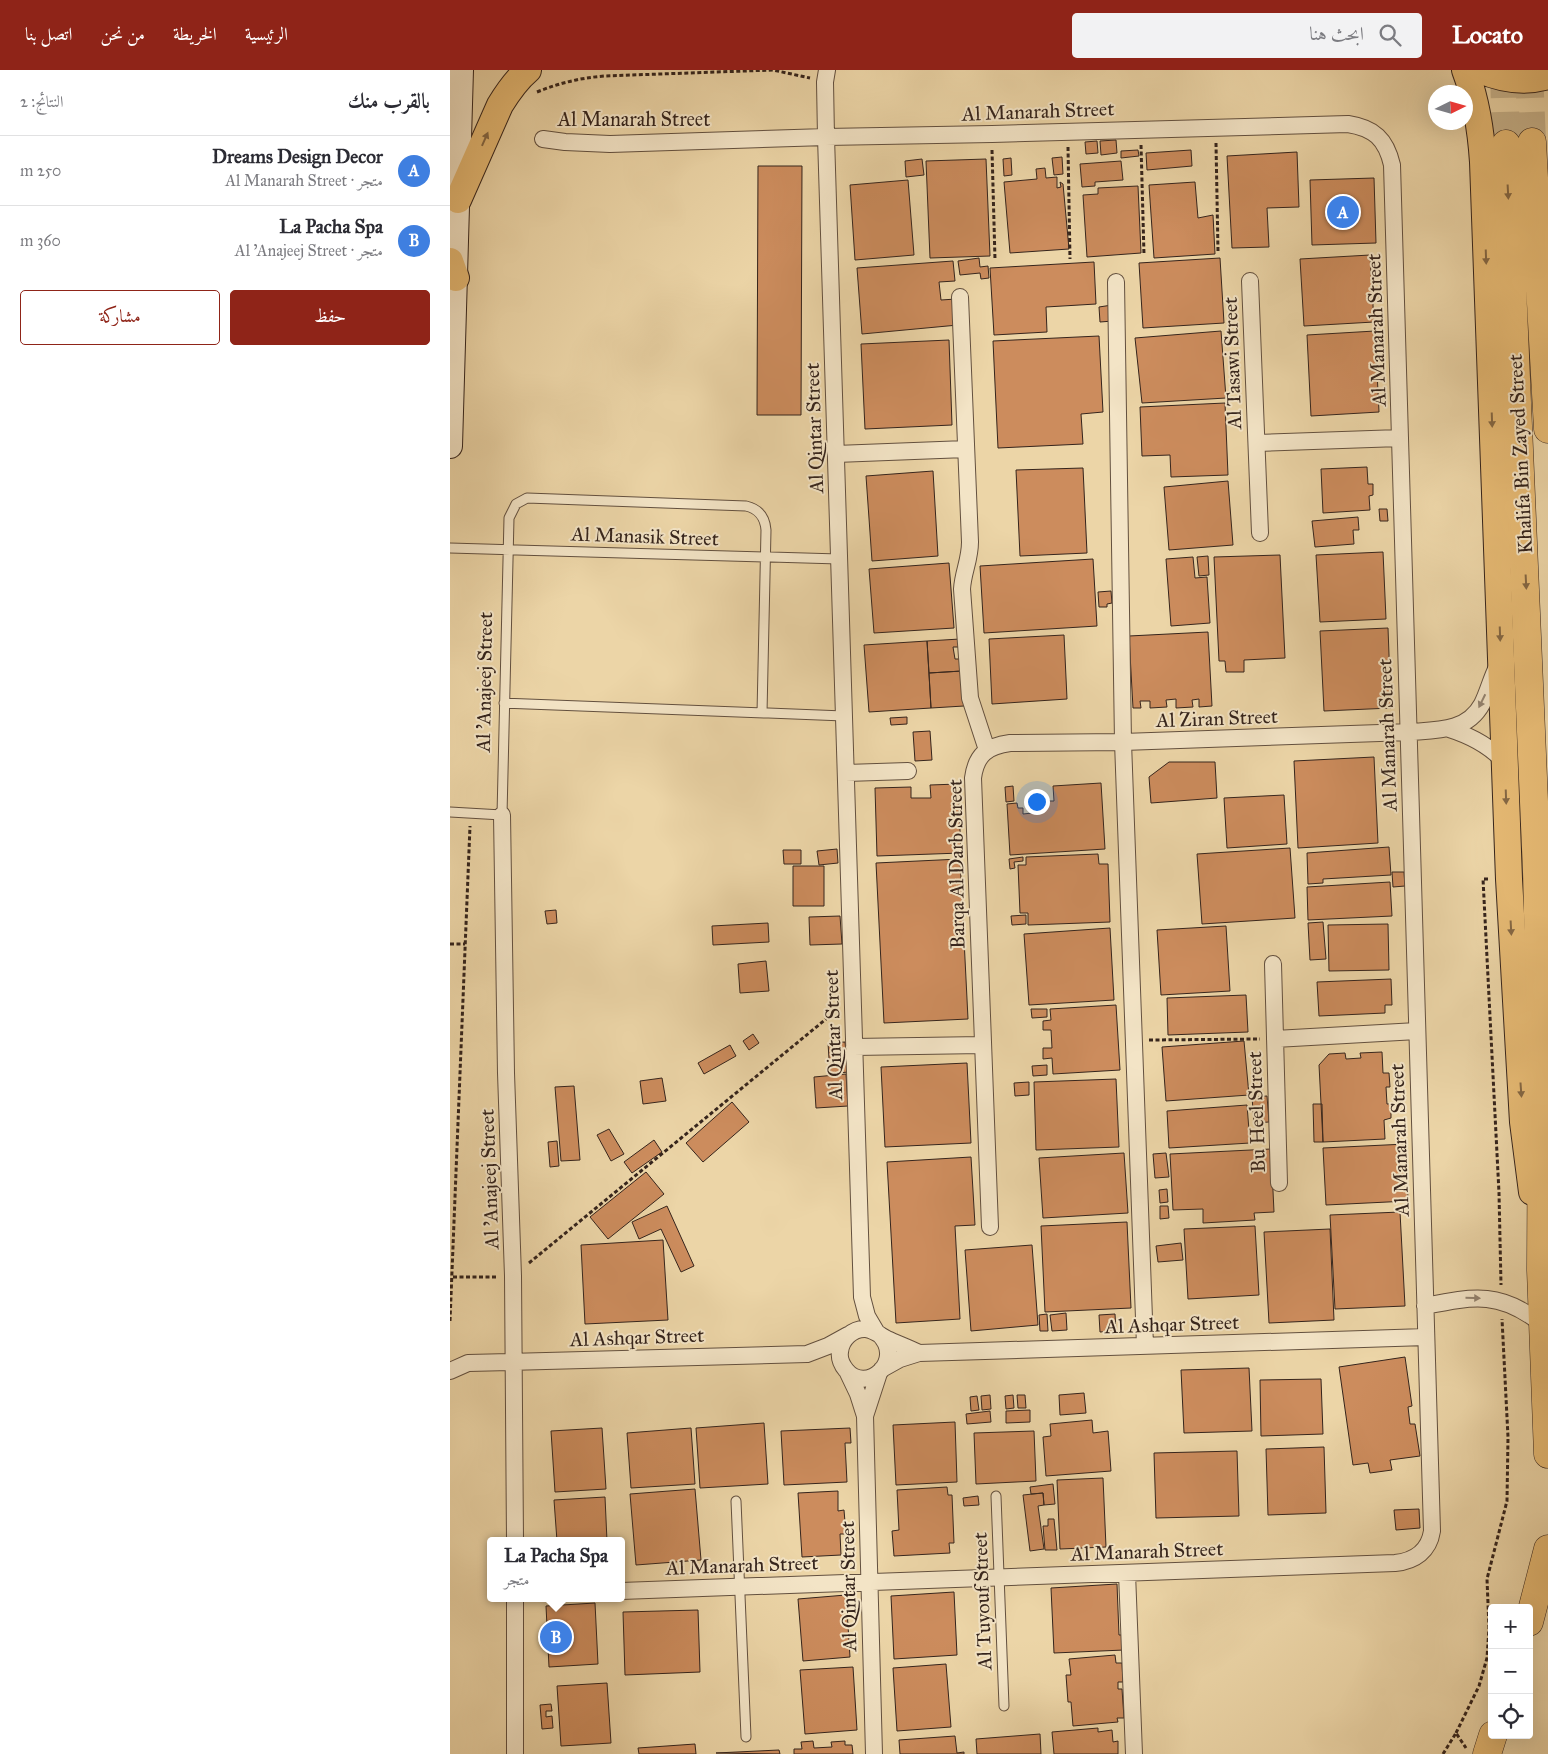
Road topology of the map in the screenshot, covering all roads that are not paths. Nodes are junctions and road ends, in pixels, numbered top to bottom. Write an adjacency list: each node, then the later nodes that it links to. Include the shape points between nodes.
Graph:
1 (461, 70): 9 (main road)
2 (528, 70): 9 (main road, one-way to 2, via 508,91)
3 (1465, 70): 25 (main road, one-way to 25, via 1474,99 1483,162)
4 (1480, 70): 6 (main road, via 1508,79)
5 (825, 74): 7 (street, Al Qintar Street)
6 (1548, 76)
7 (826, 137): 8 (street, Al Manarah Street, via 610,144); 15 (street, Al Manarah Street, via 1361,126 1382,140 1392,165); 19 (street, Al Qintar Street)
8 (543, 139)
9 (458, 200): 10 (main road)
10 (453, 269): 17 (main road)
11 (1250, 281): 16 (street, Al Tasawi Street)
12 (1116, 282): 31 (street)
13 (960, 297): 18 (street)
14 (1548, 429): 45 (highway, Khalifa Bin Zayed Street, one-way to 45, via 1519,143 1542,1096)
15 (1400, 438): 16 (street, Al Tasawi Street); 30 (street, Al Manarah Street)
16 (1257, 443): 20 (street, Al Tasawi Street)
17 (450, 446)
18 (966, 449): 19 (street); 32 (street, via 970,555 962,589 970,698)
19 (836, 454): 24 (street, Al Qintar Street)
20 (1260, 534)
21 (450, 548): 22 (lane, Al Manasik Street)
22 (508, 550): 23 (lane, Al Manasik Street); 23 (lane, Al 'Anajeej Street, via 511,511 521,500 534,498 746,506 756,509 764,518); 26 (lane, Al 'Anajeej Street)
23 (765, 557): 24 (lane, Al Manasik Street); 27 (lane)
24 (839, 559): 28 (street, Al Qintar Street)
25 (1502, 661): 29 (street, Al Ziran Street, one-way to 29, via 1475,714); 33 (main road)
26 (504, 703): 27 (lane); 37 (lane, Al 'Anajeej Street)
27 (762, 713): 28 (lane)
28 (844, 716): 35 (street, Al Qintar Street)
29 (1449, 729): 30 (street, Al Ziran Street); 33 (street, Al Ziran Street, via 1487,746)
30 (1409, 732): 31 (street, Al Ziran Street); 39 (street, Al Manarah Street)
31 (1123, 742): 32 (street, Al Ziran Street, via 1010,743); 52 (street)
32 (987, 750): 41 (street, Barqa Al Darb Street, via 976,762 973,778)
33 (1506, 764): 45 (main road, one-way to 45, via 1522,1114)
34 (908, 771): 35 (street)
35 (846, 773): 42 (street, Al Qintar Street)
36 (450, 812): 37 (lane)
37 (502, 815): 56 (street, Al 'Anajeej Street)
38 (1273, 964): 40 (street, Bu Heel Street)
39 (1417, 1031): 40 (street, Bu Heel Street); 47 (street, Al Manarah Street)
40 (1275, 1039): 43 (street, Bu Heel Street)
41 (982, 1045): 42 (street); 44 (street, Barqa Al Darb Street)
42 (854, 1047): 46 (street, Al Qintar Street)
43 (1279, 1184)
44 (990, 1227)
45 (1541, 1270): 48 (highway, Khalifa Bin Zayed Street)
46 (862, 1297): 49 (street, Al Qintar Street); 50 (street, Al Qintar Street)
47 (1425, 1306): 48 (street, one-way to 48, via 1465,1298 1493,1300 1520,1309); 51 (street, Al Manarah Street)
48 (1543, 1325): 62 (highway, Khalifa Bin Zayed Street)
49 (878, 1334): 50 (street, via 860,1330); 53 (street, Al Ashqar Street); 59 (street, via 888,1351)
50 (849, 1335): 54 (street, Al Ashqar Street); 60 (street, via 840,1353)
51 (1426, 1337): 52 (street, Al Ashqar Street); 67 (street, Al Manarah Street, via 1432,1531 1423,1552 1410,1560 1395,1563)
52 (1145, 1346): 53 (street, Al Ashqar Street)
53 (920, 1353): 59 (street, Al Ashqar Street, via 900,1359)
54 (807, 1354): 56 (street, Al Ashqar Street); 60 (street, Al Ashqar Street)
55 (450, 1355): 57 (street, Al Ashqar Street)
56 (514, 1362): 57 (street, Al Ashqar Street); 65 (street, Al 'Anajeej Street)
57 (468, 1363): 58 (street, Al Ashqar Street)
58 (450, 1371)
59 (881, 1371): 60 (street, via 869,1378); 61 (street, Al Qintar Street)
60 (847, 1372): 61 (street, Al Qintar Street)
61 (865, 1416): 69 (street, Al Qintar Street)
62 (1548, 1454)
63 (996, 1496): 68 (lane, Al Tuyouf Street)
64 (736, 1501): 70 (lane)
65 (514, 1537)
66 (1548, 1549): 73 (highway)
67 (1127, 1572): 68 (street, Al Manarah Street); 79 (street)
68 (999, 1577): 69 (street, Al Manarah Street); 74 (lane, Al Tuyouf Street)
69 (869, 1582): 70 (street, Al Manarah Street); 78 (street, Al Qintar Street)
70 (740, 1586): 71 (street, Al Manarah Street); 75 (lane)
71 (625, 1591)
72 (515, 1602): 77 (street)
73 (1533, 1607)
74 (1004, 1706)
75 (746, 1737)
76 (1492, 1739): 80 (highway)
77 (515, 1754)
78 (874, 1754)
79 (1134, 1754)
80 (1487, 1754)

